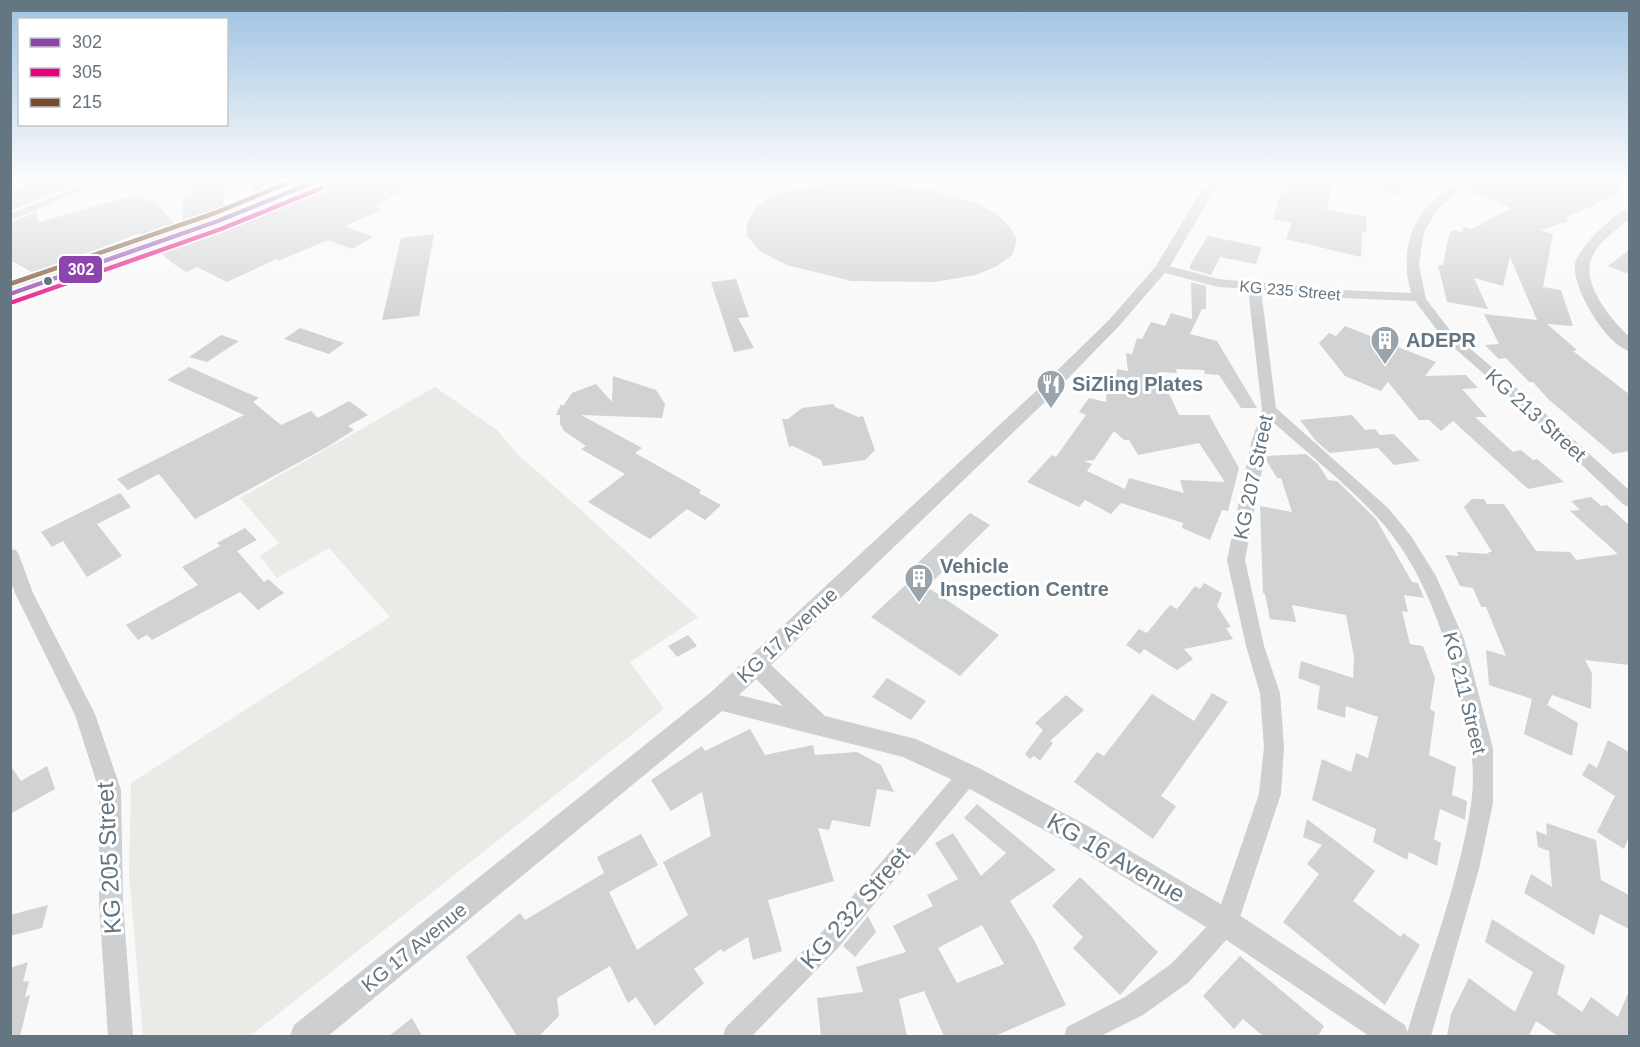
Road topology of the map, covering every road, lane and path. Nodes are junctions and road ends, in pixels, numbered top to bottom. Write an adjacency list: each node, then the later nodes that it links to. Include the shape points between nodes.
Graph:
1 (191, 229): 7 (main road)
2 (1185, 229): 5 (street, KG 17 Avenue)
3 (1420, 229): 8 (street, KG 213 Street, via 1414,247)
4 (1611, 229): 9 (street, via 1583,260 1587,294)
5 (1162, 268): 6 (street, KG 235 Street, via 1218,283); 13 (street, KG 17 Avenue, via 1041,396)
6 (1254, 287): 8 (street, KG 235 Street); 10 (street, KG 207 Street)
7 (14, 291)
8 (1419, 297): 11 (street, KG 213 Street, via 1431,318 1458,345)
9 (1629, 346)
10 (1269, 410): 17 (street, KG 207 Street, via 1236,560 1270,693 1274,747 1270,794); 23 (street, KG 211 Street, via 1382,512 1427,576 1455,639 1483,748 1482,803 1468,869)
11 (1629, 501)
12 (10, 555): 18 (street, KG 205 Street, via 24,593 85,714 110,790 111,903)
13 (756, 665): 14 (street, KG 17 Avenue); 15 (street, KG 16 Avenue)
14 (718, 699): 15 (street, KG 16 Avenue); 19 (street, KG 17 Avenue)
15 (817, 724): 16 (street, KG 16 Avenue, via 907,747)
16 (968, 775): 17 (street, KG 16 Avenue, via 1077,834); 20 (street, KG 232 Street, via 830,940)
17 (1226, 923): 21 (street, via 1180,973 1134,1006); 22 (street, KG 16 Avenue)
18 (121, 1036)
19 (304, 1036)
20 (735, 1036)
21 (1076, 1036)
22 (1394, 1036)
23 (1419, 1036)

